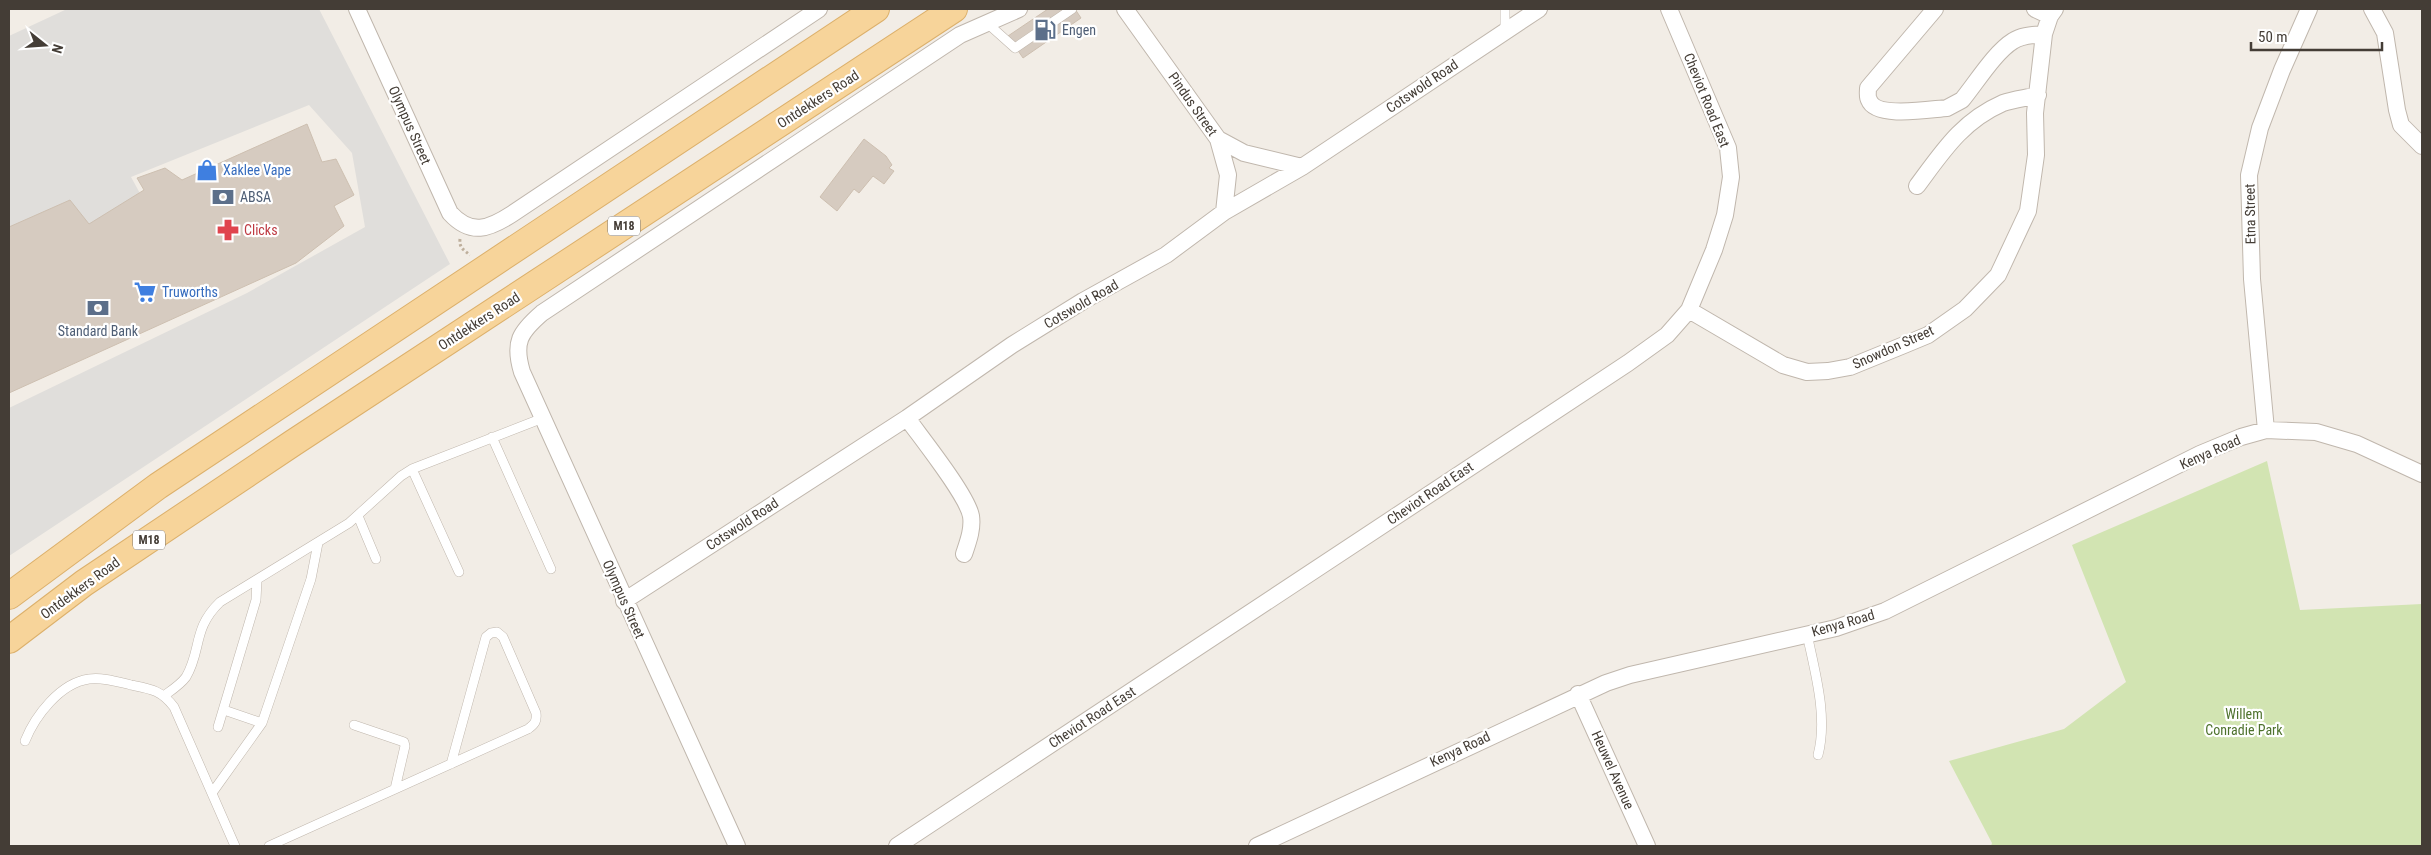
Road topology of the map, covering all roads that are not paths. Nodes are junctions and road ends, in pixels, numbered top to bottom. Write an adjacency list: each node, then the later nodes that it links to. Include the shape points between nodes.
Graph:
1 (357, 9): 2 (street, Olympus Street, via 450,213 465,226 475,228 490,226 512,214)
2 (819, 9)
3 (876, 9): 39 (main road, via 158,486)
4 (954, 9): 42 (main road, Ontdekkers Road / M18, via 292,443 84,583)
5 (1019, 9): 15 (street, Ontdekkers Road)
6 (1072, 9): 15 (lane, via 1015,48)
7 (1125, 9): 19 (street, Pindus Street)
8 (1505, 9): 16 (lane)
9 (1539, 9): 16 (street, Cotswold Road)
10 (1669, 9): 24 (street, Cheviot Road East, via 1728,148 1731,177 1725,215 1714,250)
11 (1936, 9): 17 (street, via 1868,88 1868,99 1872,105 1888,112 1947,108 1962,100 2013,41)
12 (2309, 9): 28 (street, Etna Street, via 2282,70 2249,174 2252,279)
13 (2372, 9): 20 (street, via 2385,32 2402,125)
14 (2046, 11): 17 (street, Snowdon Street)
15 (987, 23): 25 (street, Ontdekkers Road, via 960,35 542,313 524,329)
16 (1505, 31): 21 (street, Cotswold Road)
17 (2044, 34): 18 (street, Snowdon Street)
18 (2038, 95): 22 (street, via 2004,103 1972,120 1955,135); 24 (street, Snowdon Street, via 2036,155 2028,211 1998,275 1964,309 1928,335 1850,367 1807,372 1783,365)
19 (1218, 139): 21 (street, via 1244,153); 23 (street, Pindus Street, via 1228,175)
20 (2422, 146)
21 (1302, 167): 23 (street, Cotswold Road)
22 (1917, 186)
23 (1224, 212): 27 (street, Cotswold Road, via 1166,255 1082,301 1012,345)
24 (1689, 310): 57 (street, Cheviot Road East, via 1667,335 1628,363)
25 (516, 349): 26 (street, Olympus Street, via 522,372)
26 (543, 418): 29 (lane); 40 (street, Olympus Street)
27 (907, 418): 34 (street, via 962,496 971,515 972,529); 40 (street, Cotswold Road)
28 (2266, 430): 31 (street, Kenya Road, via 2316,432 2338,437); 41 (street, Kenya Road, via 2200,454 1885,611)
29 (492, 437): 30 (lane); 36 (lane)
30 (412, 469): 32 (lane); 37 (lane)
31 (2422, 474)
32 (358, 516): 33 (lane); 35 (lane)
33 (318, 542): 38 (lane); 46 (lane, via 311,579)
34 (964, 554)
35 (376, 559)
36 (551, 569)
37 (459, 572)
38 (257, 580): 44 (lane, via 220,602 209,613 185,677); 45 (lane, via 256,600)
39 (9, 596)
40 (624, 601): 56 (street, Olympus Street)
41 (1807, 634): 43 (street, Kenya Road, via 1630,675); 50 (lane, via 1817,679 1821,744)
42 (9, 640)
43 (1578, 694): 58 (street, Kenya Road); 59 (street, Heuwel Avenue)
44 (165, 695): 49 (lane, via 153,689 106,679 89,679 73,685 51,701 32,724); 53 (lane, via 174,707)
45 (224, 710): 46 (lane); 48 (lane)
46 (262, 723): 53 (lane)
47 (354, 725): 52 (lane, via 404,742)
48 (218, 727)
49 (25, 741)
50 (1818, 755)
51 (451, 764): 51 (lane, via 486,637 497,632 503,637 537,719 528,729); 52 (lane)
52 (395, 789): 55 (lane)
53 (212, 793): 54 (lane)
54 (235, 846)
55 (269, 846)
56 (737, 846)
57 (897, 846)
58 (1257, 846)
59 (1647, 846)

